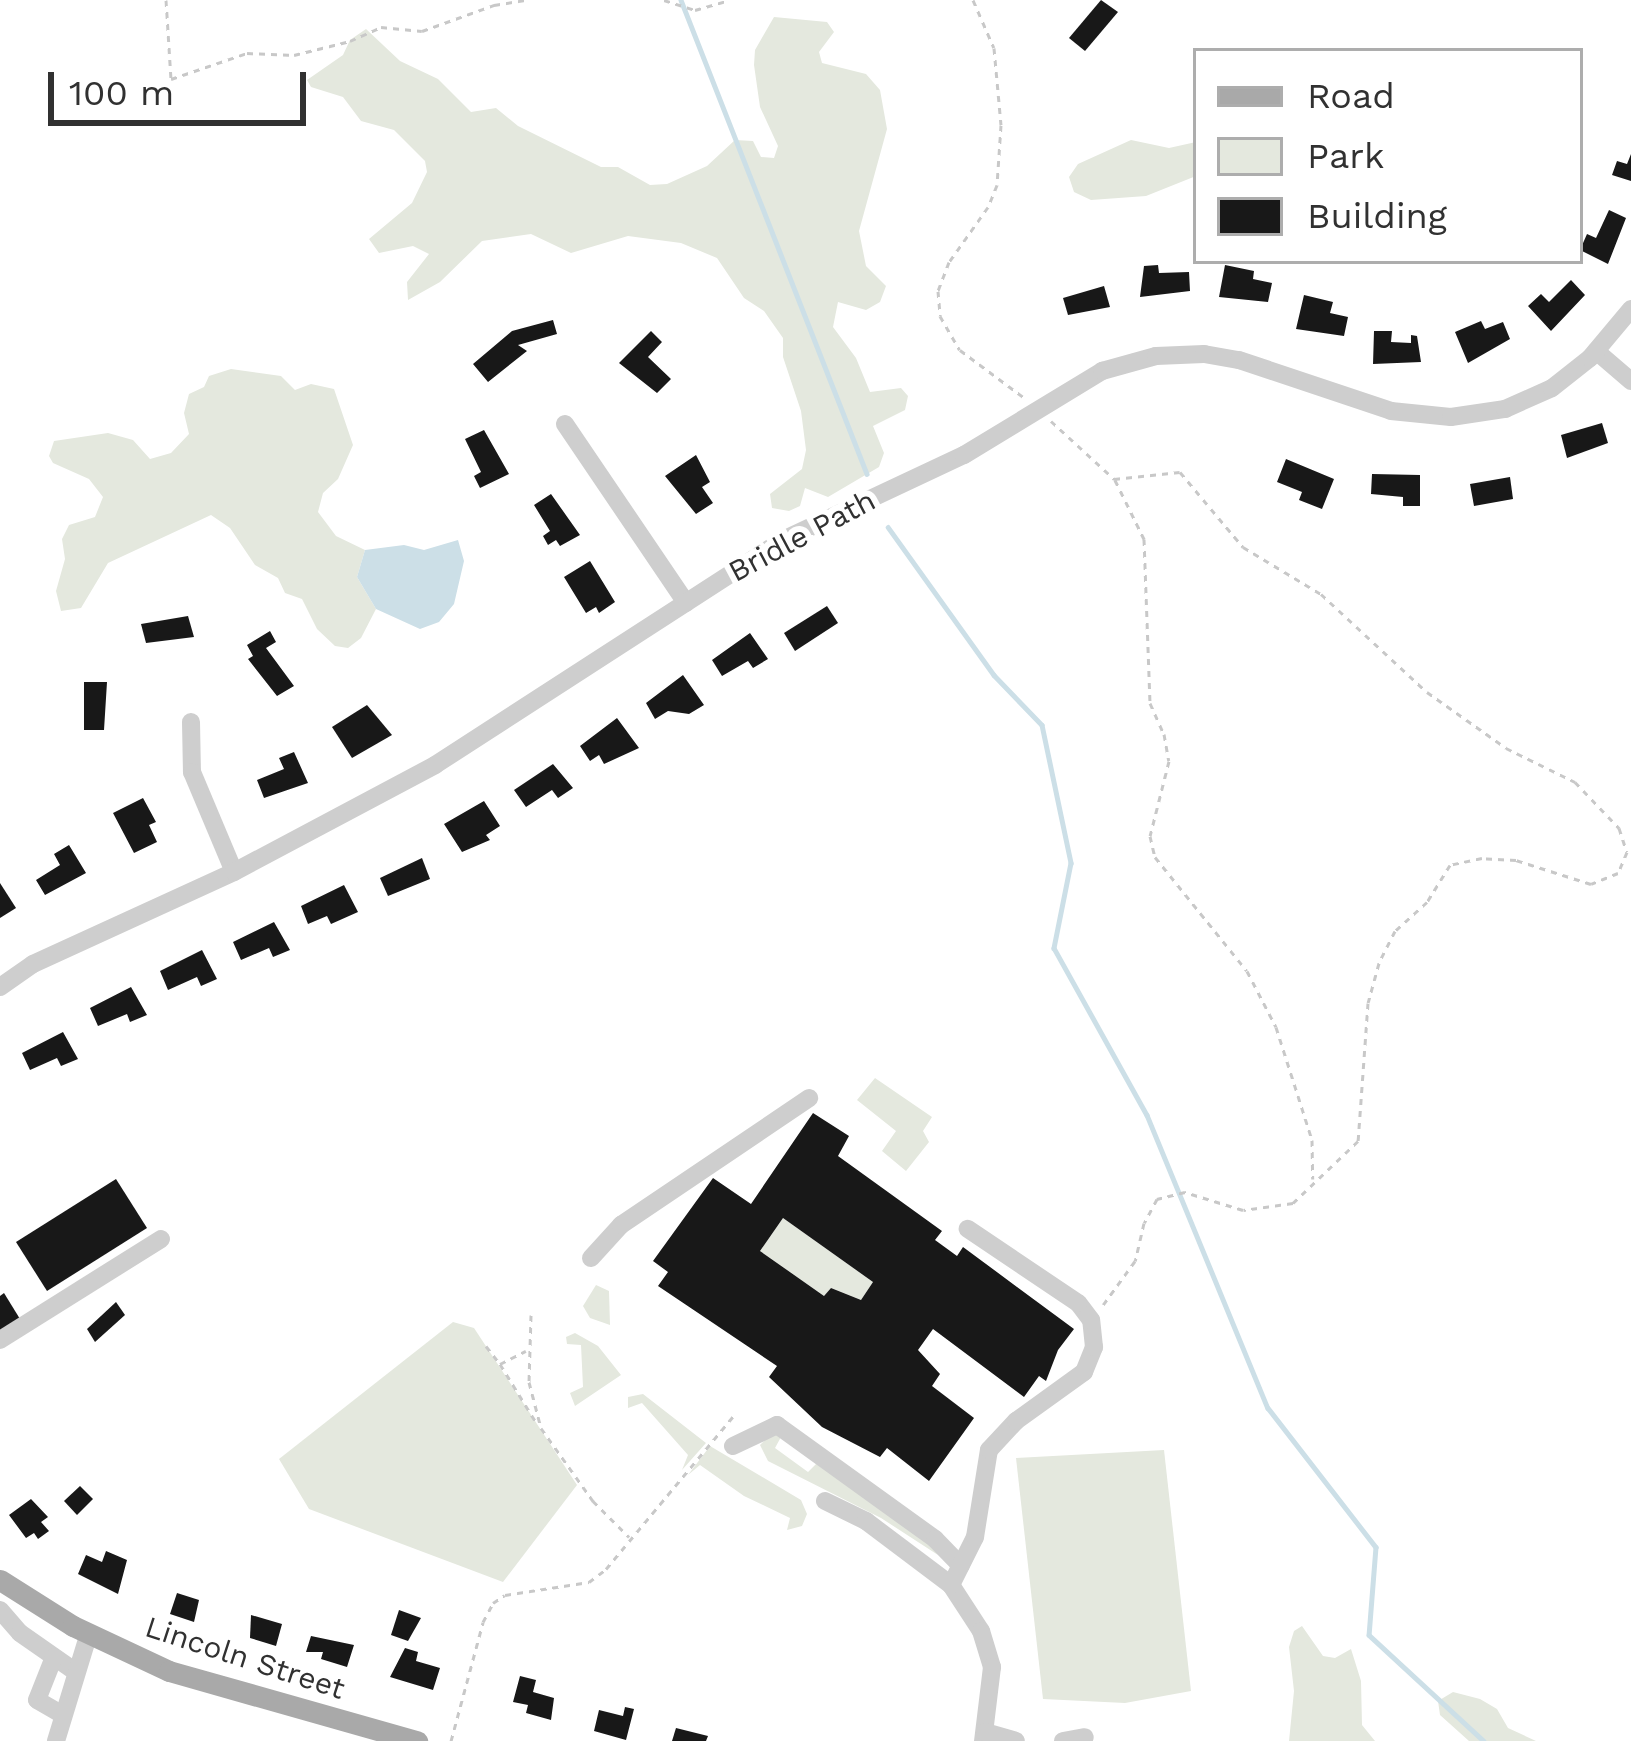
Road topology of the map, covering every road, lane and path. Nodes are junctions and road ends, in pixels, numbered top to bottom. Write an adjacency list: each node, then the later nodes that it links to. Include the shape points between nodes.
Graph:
1 (166, 0): 2 (path, via 171,79 247,52 294,55 381,27 422,32)
2 (527, 0)
3 (664, 0): 4 (path, via 695,10)
4 (729, 0)
5 (973, 0): 9 (path, via 994,48 997,185 949,262 938,291 940,316 960,350)
6 (1631, 309): 7 (street, Bridle Path)
7 (1597, 351): 8 (street); 9 (street, Bridle Path, via 1528,400 1451,417 1391,412 1204,354 1115,367)
8 (1631, 381)
9 (1039, 411): 11 (path); 12 (street, Bridle Path, via 782,540)
10 (565, 424): 12 (street)
11 (1114, 479): 14 (path, via 1180,472 1252,554 1321,594 1474,725 1575,782); 19 (path, via 1144,539 1150,703 1168,760 1150,836 1154,857 1247,971 1276,1028 1312,1139)
12 (686, 603): 16 (street, Bridle Path, via 435,765)
13 (191, 722): 16 (street, via 192,772)
14 (1624, 838): 15 (path); 19 (path, via 1618,873 1591,884 1499,859 1450,866 1439,876 1379,963 1367,1004 1358,1141)
15 (1631, 849)
16 (234, 872): 17 (street, Bridle Path, via 33,964)
17 (0, 987)
18 (809, 1098): 22 (street, via 621,1225)
19 (1313, 1182): 24 (path, via 1278,1207 1243,1210 1185,1192 1157,1199 1135,1261 1107,1294)
20 (968, 1229): 24 (street, via 1078,1303)
21 (161, 1239): 25 (street)
22 (591, 1258)
23 (531, 1315): 27 (path)
24 (1093, 1328): 34 (street, via 1084,1372 989,1450 975,1537)
25 (0, 1340)
26 (486, 1346): 28 (path)
27 (527, 1349): 28 (path); 30 (path)
28 (500, 1364): 30 (path)
29 (735, 1414): 33 (path)
30 (541, 1428): 33 (path)
31 (734, 1446): 34 (street, via 777,1425)
32 (825, 1501): 36 (street, via 866,1521)
33 (628, 1537): 47 (path, via 589,1582 493,1603)
34 (961, 1566): 36 (street)
35 (0, 1580): 38 (main road, Lincoln Street)
36 (951, 1586): 43 (street, via 992,1666)
37 (0, 1610): 39 (street)
38 (89, 1633): 40 (street); 42 (main road, Lincoln Street, via 169,1671)
39 (54, 1657): 40 (street); 41 (street, via 37,1700)
40 (76, 1672): 41 (street)
41 (63, 1714): 45 (street)
42 (375, 1736): 46 (main road, Lincoln Street)
43 (984, 1737): 48 (street)
44 (1085, 1737): 49 (street)
45 (56, 1741)
46 (417, 1741)
47 (451, 1741)
48 (1016, 1741)
49 (1063, 1741)

